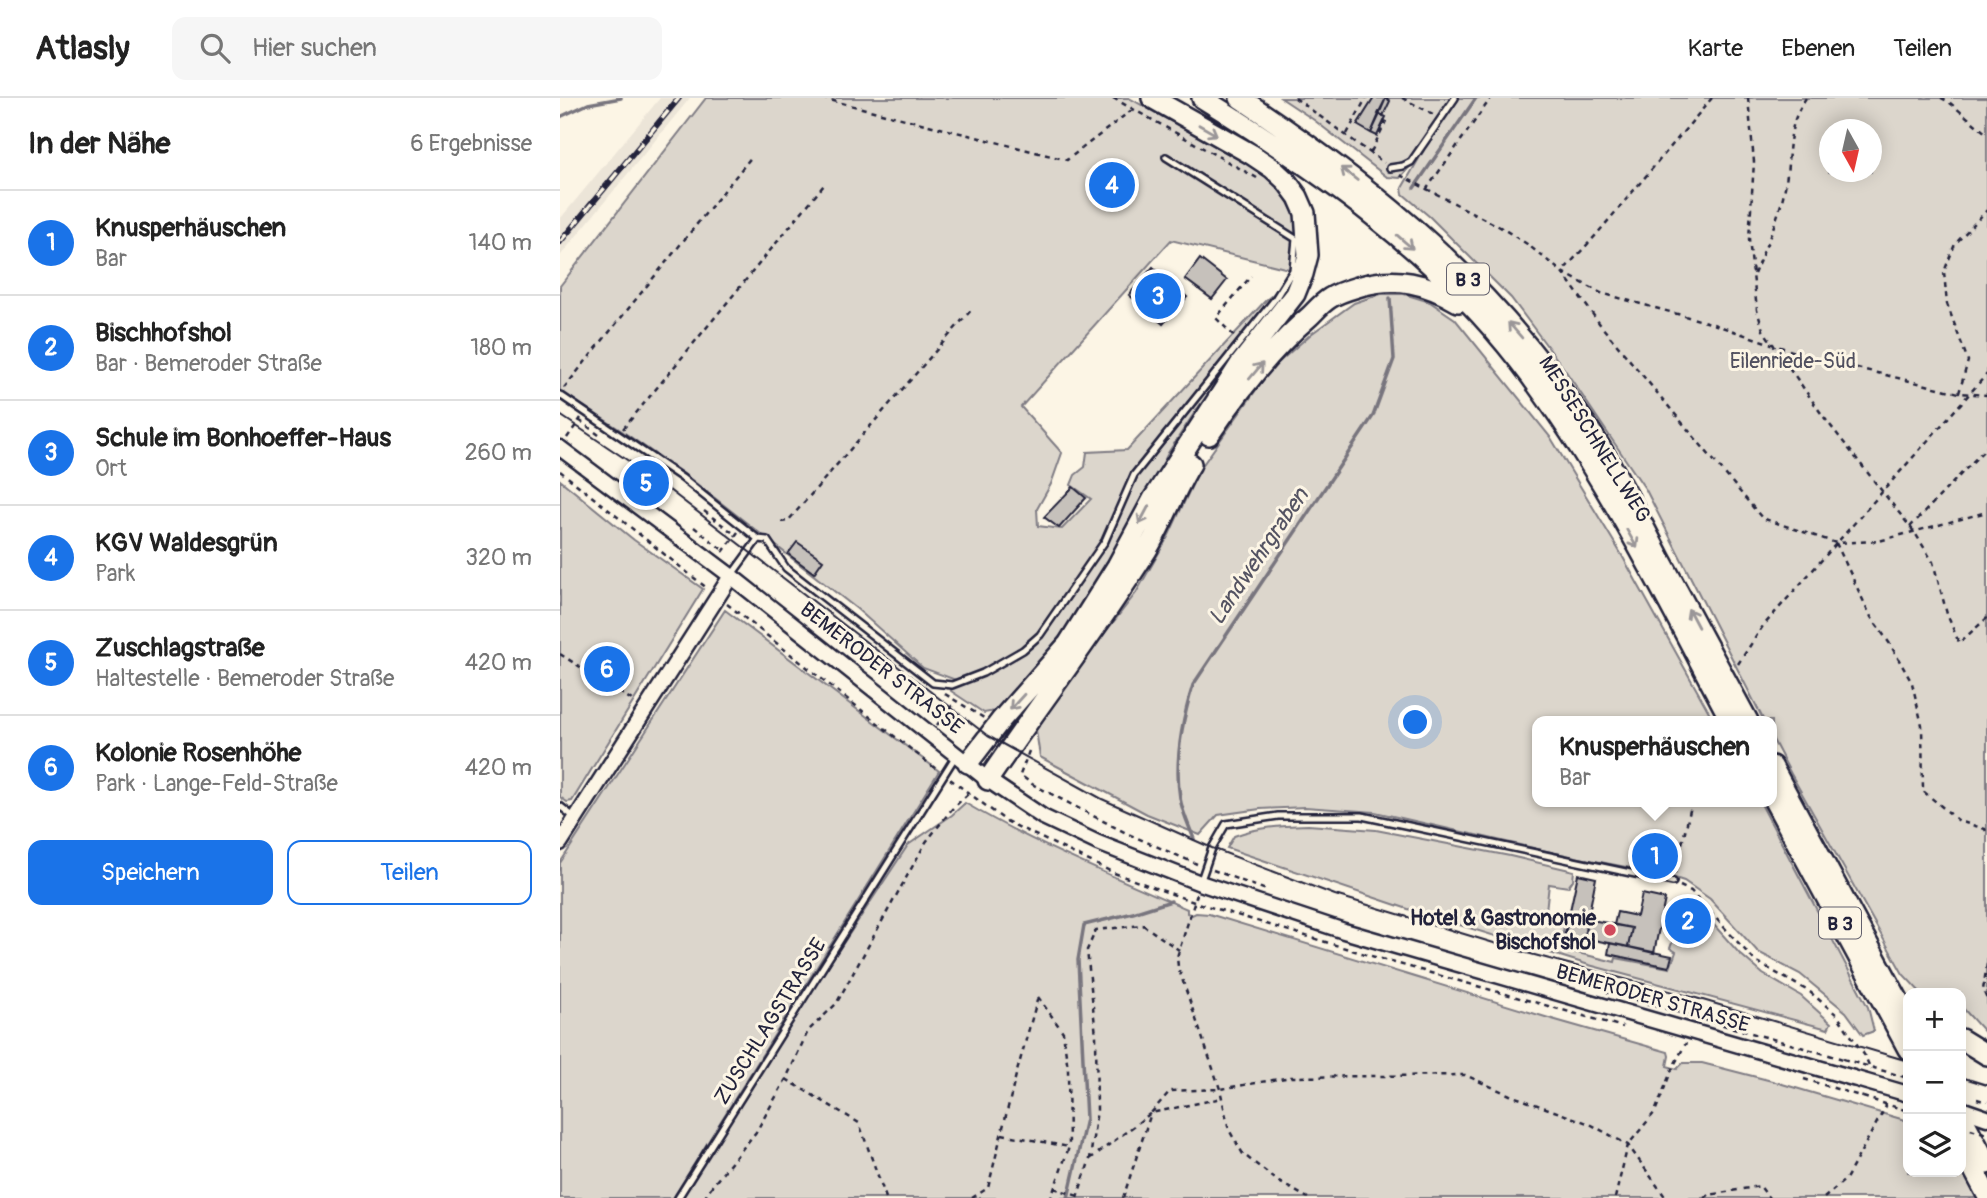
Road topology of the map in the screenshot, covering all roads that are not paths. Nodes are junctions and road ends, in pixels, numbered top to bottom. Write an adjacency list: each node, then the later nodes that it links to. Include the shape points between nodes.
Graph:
1 (1152, 98): 14 (highway, one-way to 14, via 1251,154 1286,181 1305,213 1308,255 1303,274 1295,294 1241,363 1153,499 1068,644)
2 (1202, 98): 7 (highway, MESSESCHNELLWEG / B 3, one-way to 7, via 1376,217)
3 (1240, 98): 13 (highway, MESSESCHNELLWEG / B 3, one-way to 3, via 1615,471 1533,351 1446,256 1389,205)
4 (1455, 98): 6 (lane, via 1410,162)
5 (1166, 157): 10 (lane, via 1296,239 1293,270 1275,299 1134,475 1105,541 1040,635 983,673 952,685 933,683 786,568 766,540)
6 (1390, 168)
7 (1477, 313): 12 (highway, MESSESCHNELLWEG / B 3, one-way to 12, via 1569,431); 16 (highway, one-way to 7, via 1118,596 1149,546 1180,481 1235,396 1296,328 1331,297 1394,280 1443,292)
8 (560, 394): 10 (lane, via 682,478)
9 (560, 448): 11 (main road, BEMERODER STRASSE)
10 (758, 539): 11 (lane)
11 (731, 576): 14 (main road, BEMERODER STRASSE); 19 (main road)
12 (1728, 716)
13 (1745, 716)
14 (962, 758): 16 (main road, BEMERODER STRASSE); 36 (lane, ZUSCHLAGSTRASSE, via 943,775)
15 (1777, 775): 23 (highway, B 3)
16 (988, 780): 22 (main road, BEMERODER STRASSE, via 1043,817)
17 (1777, 806): 26 (highway, B 3)
18 (560, 807): 19 (lane)
19 (576, 818): 20 (main road)
20 (560, 843)
21 (1673, 882): 22 (lane, via 1362,816 1278,816 1226,824)
22 (1200, 883): 29 (main road, BEMERODER STRASSE, bridge, via 1421,955)
23 (1885, 976): 24 (highway); 25 (highway, B 3)
24 (1903, 991)
25 (1903, 1009)
26 (1903, 1040)
27 (1966, 1042): 28 (highway)
28 (1987, 1055)
29 (1903, 1093)
30 (1966, 1111): 31 (main road)
31 (1987, 1118)
32 (1966, 1124): 34 (highway)
33 (1966, 1155): 35 (highway)
34 (1987, 1164)
35 (1987, 1195)
36 (678, 1198)

